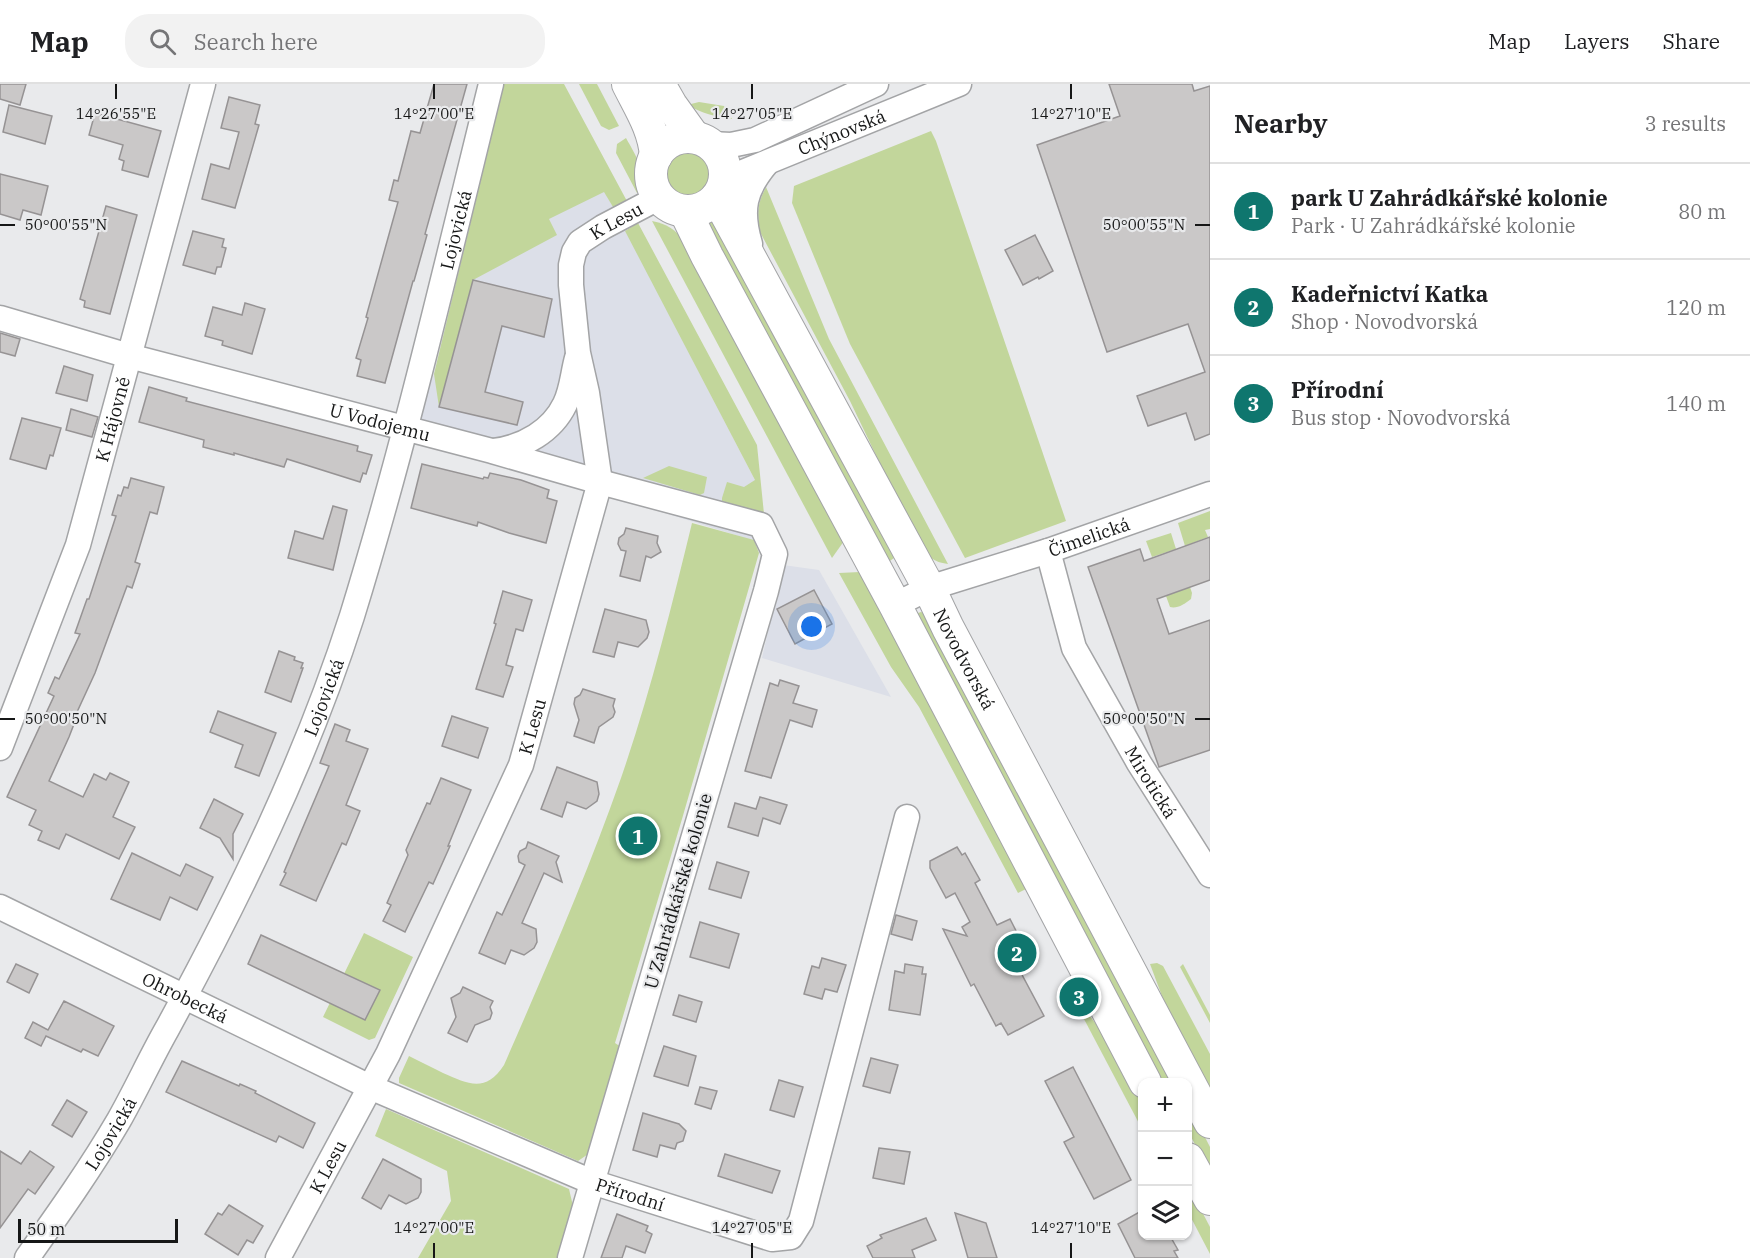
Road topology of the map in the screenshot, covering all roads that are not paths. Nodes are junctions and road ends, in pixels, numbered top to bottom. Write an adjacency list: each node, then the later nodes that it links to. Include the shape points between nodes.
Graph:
1 (203, 84): 15 (street, K Hájovně)
2 (491, 84): 16 (street, Lojovická)
3 (628, 84): 8 (main road, Novodvorská, via 650,128)
4 (659, 84): 7 (main road, Novodvorská, via 671,105)
5 (876, 84): 7 (street, Chýnovská, via 755,140 730,145)
6 (959, 84): 9 (street, Chýnovská)
7 (702, 141): 8 (main road, via 679,138); 10 (main road, Novodvorská, via 721,157 725,173)
8 (656, 156): 11 (main road, Novodvorská, via 651,173 655,190)
9 (767, 163): 10 (street, Chýnovská, via 738,174); 12 (street, via 753,183 744,215)
10 (721, 189): 11 (main road, via 703,208); 12 (main road, Novodvorská)
11 (672, 204): 14 (street, K Lesu, via 603,227 580,242 571,265); 23 (main road, Novodvorská, via 707,256)
12 (759, 274): 22 (main road, Novodvorská)
13 (0, 318): 15 (street, U Vodojemu)
14 (578, 353): 17 (street, via 566,403 550,425 527,442); 18 (street, K Lesu)
15 (129, 356): 16 (street, U Vodojemu); 24 (street, K Hájovně, via 78,545)
16 (405, 429): 17 (street, U Vodojemu); 28 (street, Lojovická, via 351,617 319,707 283,798)
17 (492, 451): 18 (street, U Vodojemu)
18 (600, 482): 20 (street, U Vodojemu); 30 (street, K Lesu, via 521,765)
19 (1210, 494): 21 (street, Čimelická)
20 (761, 525): 33 (street, U Zahrádkářské kolonie, via 775,554 766,591)
21 (1048, 550): 22 (street, Čimelická); 26 (street, Mirotická, via 1074,648 1139,763)
22 (929, 588): 23 (street); 31 (main road, Novodvorská)
23 (895, 605): 29 (main road, Novodvorská)
24 (0, 748)
25 (907, 817): 33 (street, Přírodní, via 801,1221 791,1237 772,1239)
26 (1210, 875)
27 (0, 907): 28 (street, Ohrobecká)
28 (185, 997): 30 (street, Ohrobecká); 35 (street, Lojovická, via 119,1120 70,1199)
29 (1142, 1078)
30 (370, 1087): 33 (street, Přírodní); 36 (street, K Lesu)
31 (1210, 1122)
32 (1192, 1166): 34 (main road)
33 (592, 1182): 37 (street, U Zahrádkářské kolonie)
34 (1210, 1199)
35 (27, 1258)
36 (278, 1258)
37 (570, 1258)

